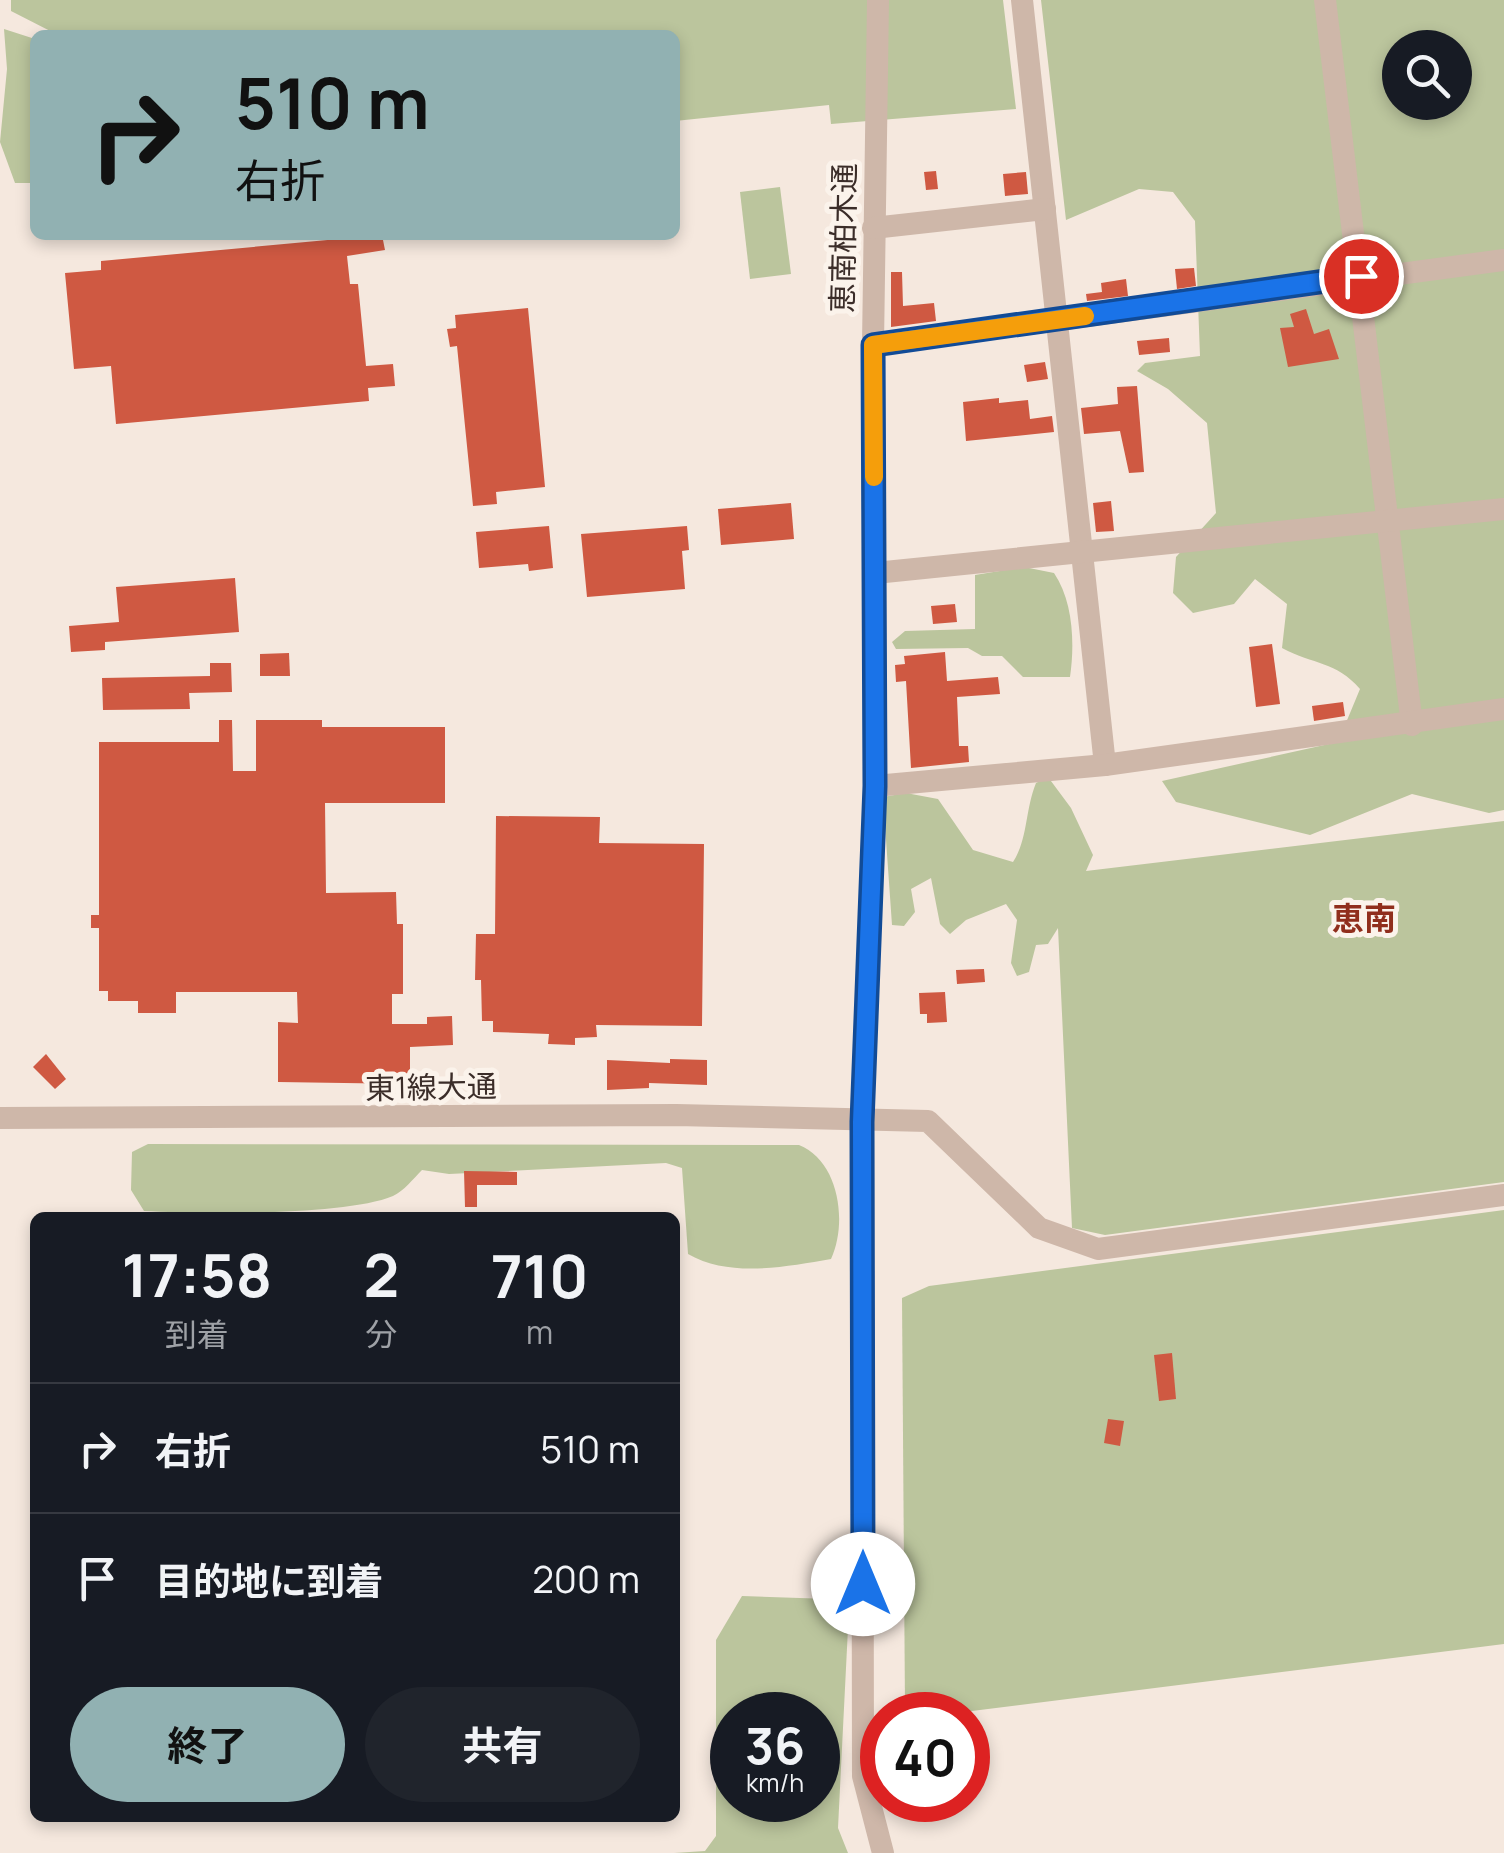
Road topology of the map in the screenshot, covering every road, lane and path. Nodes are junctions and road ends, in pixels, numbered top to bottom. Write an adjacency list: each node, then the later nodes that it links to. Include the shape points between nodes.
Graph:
1 (878, 0): 5 (street, 恵南柏木通)
2 (1022, 0): 4 (street)
3 (1326, 0): 7 (street)
4 (1045, 210): 5 (street); 8 (street)
5 (874, 228): 9 (street, 恵南柏木通)
6 (1504, 260): 7 (street)
7 (1361, 276): 8 (street); 11 (street)
8 (1057, 320): 9 (street); 12 (street)
9 (873, 345): 13 (street, 恵南柏木通)
10 (1504, 509): 11 (street)
11 (1388, 520): 12 (street); 15 (street)
12 (1078, 551): 13 (street); 16 (street)
13 (875, 574): 17 (street, 恵南柏木通)
14 (1504, 709): 15 (street)
15 (1412, 725): 16 (street)
16 (1105, 765): 17 (street)
17 (875, 786): 19 (street, 恵南柏木通)
18 (0, 1118): 19 (street, 東1線大通, via 676,1115)
19 (862, 1122): 20 (street, 東1線大通, via 928,1121 1039,1228 1098,1249); 21 (street, 恵南柏木通, via 864,1776)
20 (1504, 1196)
21 (883, 1853)

